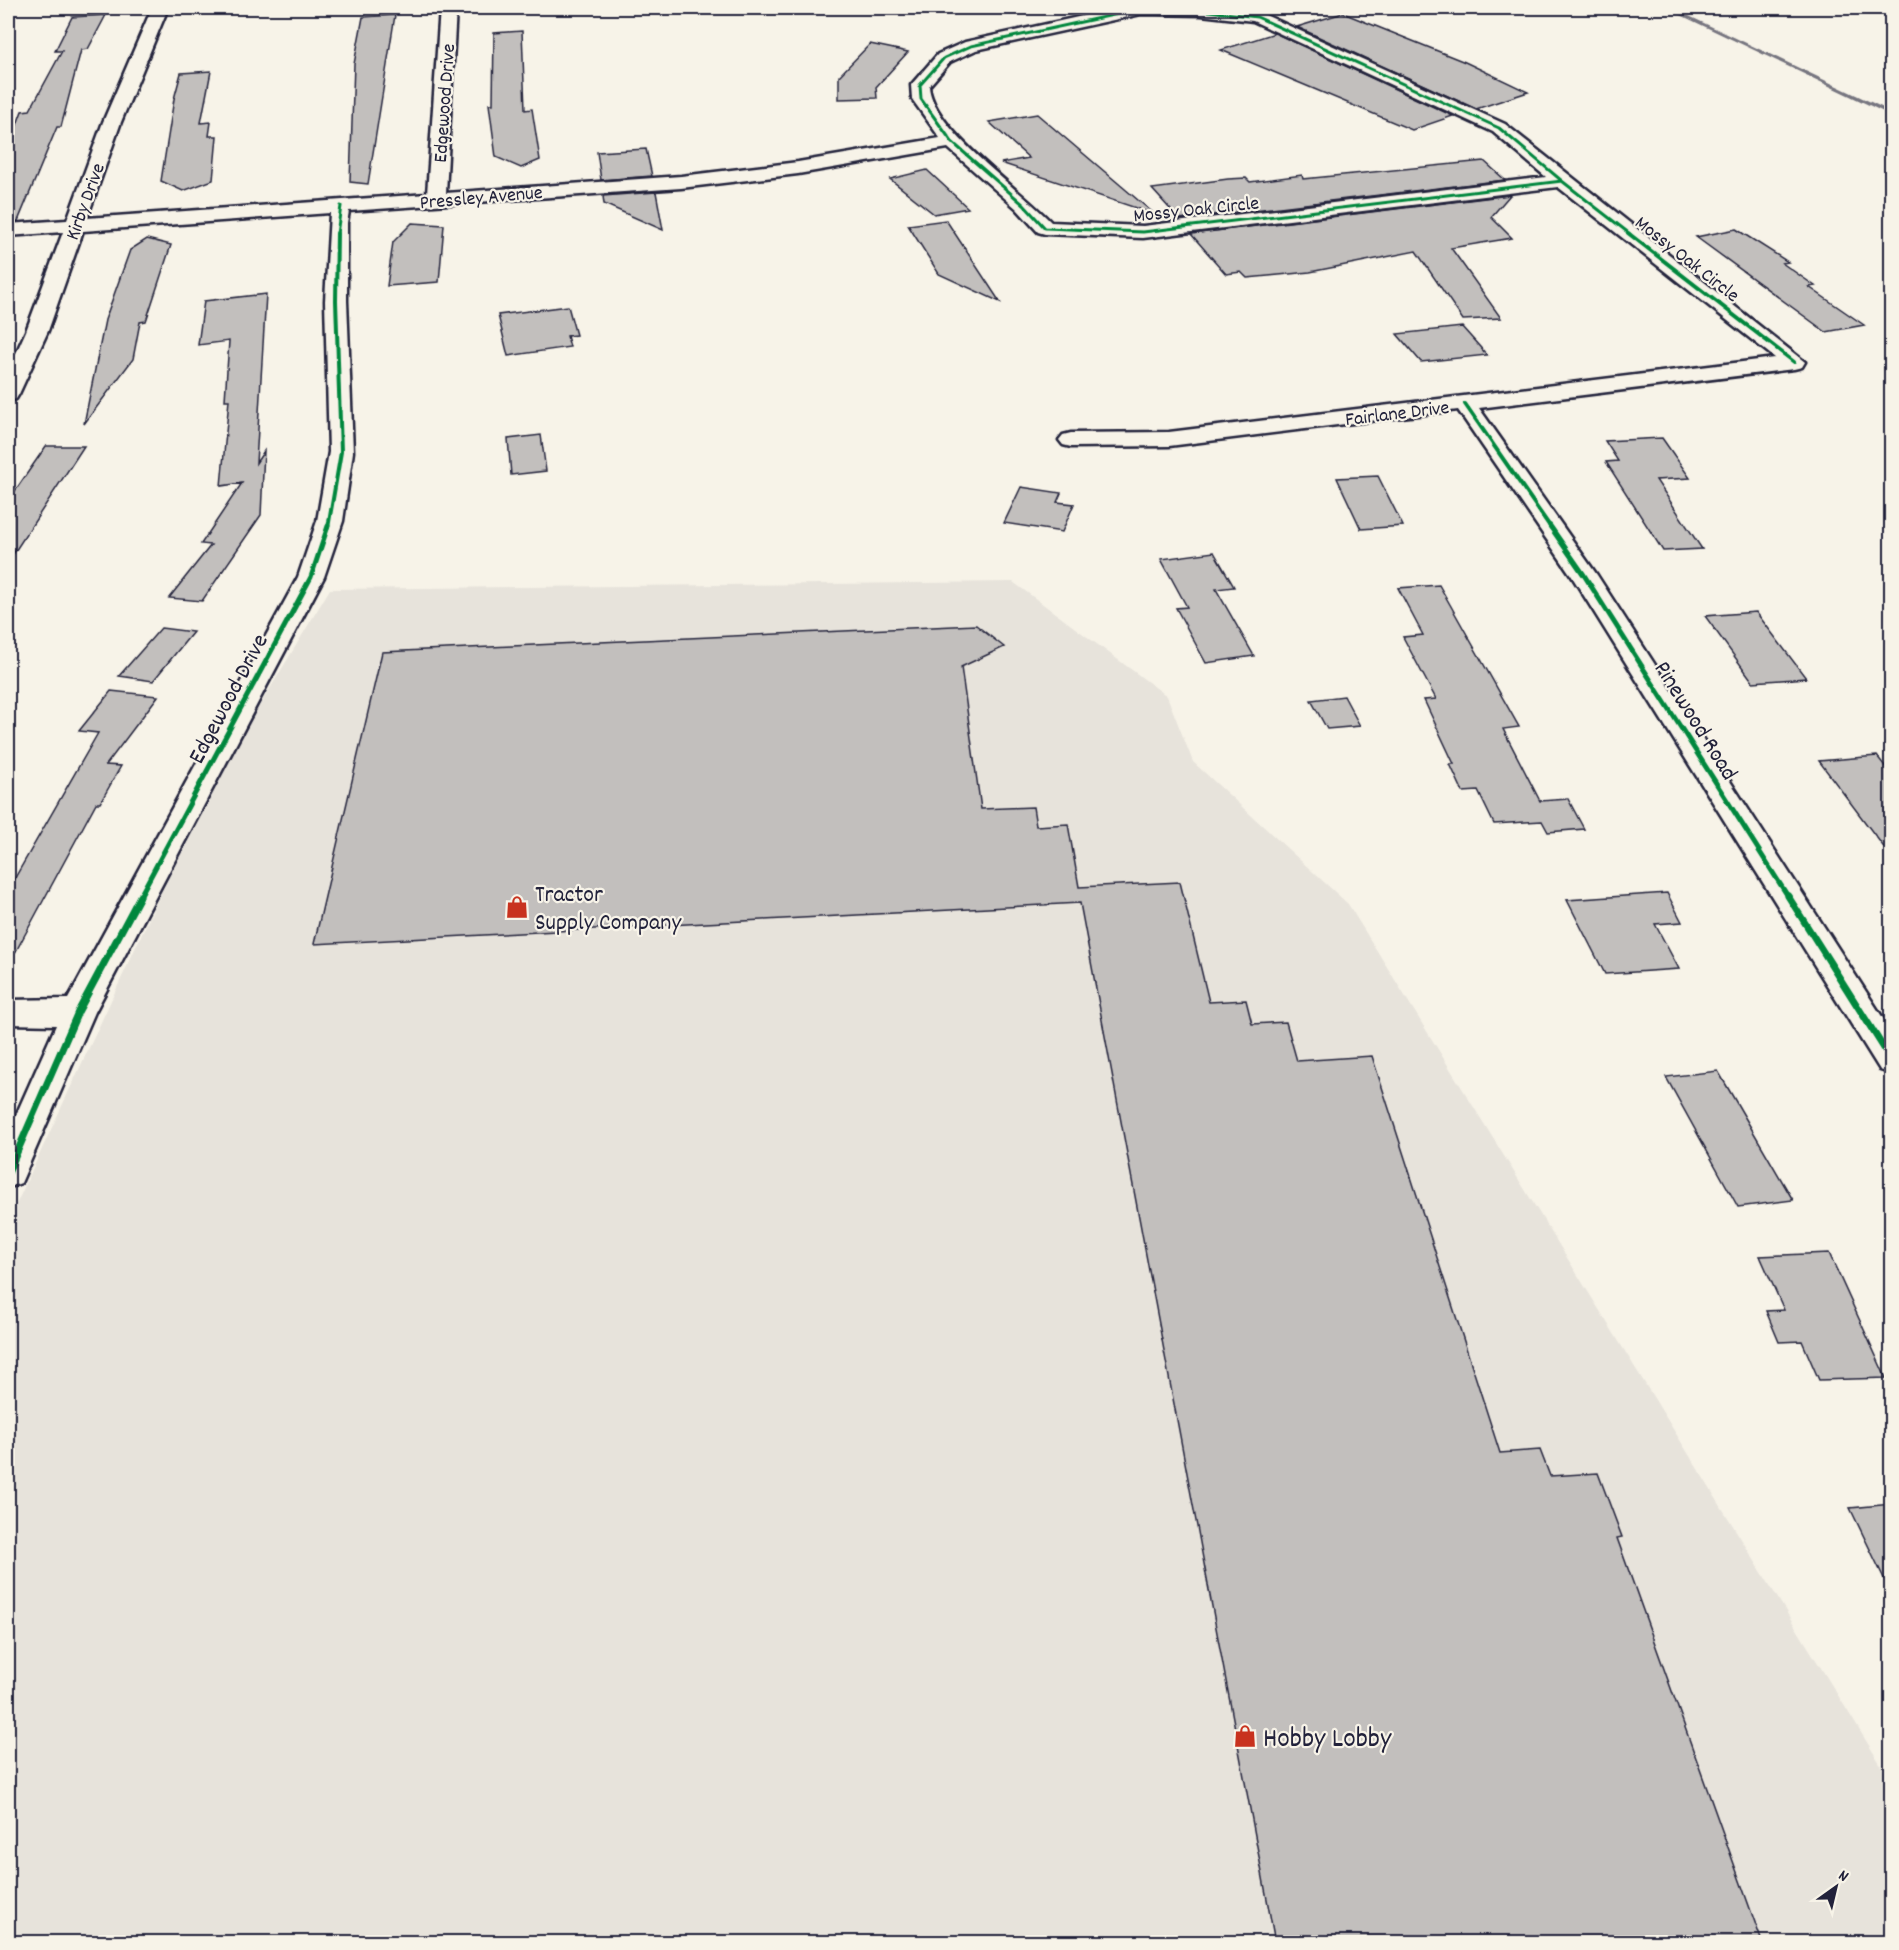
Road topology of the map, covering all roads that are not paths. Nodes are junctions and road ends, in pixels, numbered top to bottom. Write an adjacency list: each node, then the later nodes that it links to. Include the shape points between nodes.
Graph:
1 (160, 8): 7 (street, Kirby Drive, via 112,122)
2 (448, 8): 5 (street, Edgewood Drive)
3 (952, 142): 4 (street, Mossy Oak Circle, via 1045,228 1143,232); 4 (street, Mossy Oak Circle, via 921,99 920,85 944,58 971,46 1119,13 1141,9 1201,10 1257,17 1499,128); 5 (street, Pressley Avenue, via 798,168 681,182)
4 (1562, 181): 9 (street, Mossy Oak Circle)
5 (436, 199): 6 (street, Pressley Avenue)
6 (341, 206): 7 (street, Pressley Avenue); 14 (street, Edgewood Drive, via 336,223 336,300 341,452 330,521 301,598)
7 (75, 225): 8 (street, Pressley Avenue); 10 (street, Kirby Drive, via 37,331)
8 (8, 230)
9 (1794, 362): 11 (street, Fairlane Drive)
10 (8, 394)
11 (1465, 404): 12 (street, Fairlane Drive, via 1169,439); 15 (street, Pinewood Road, via 1584,575)
12 (1071, 440)
13 (8, 1012): 14 (street)
14 (78, 1012): 16 (street, Edgewood Drive)
15 (1892, 1061)
16 (8, 1173)

